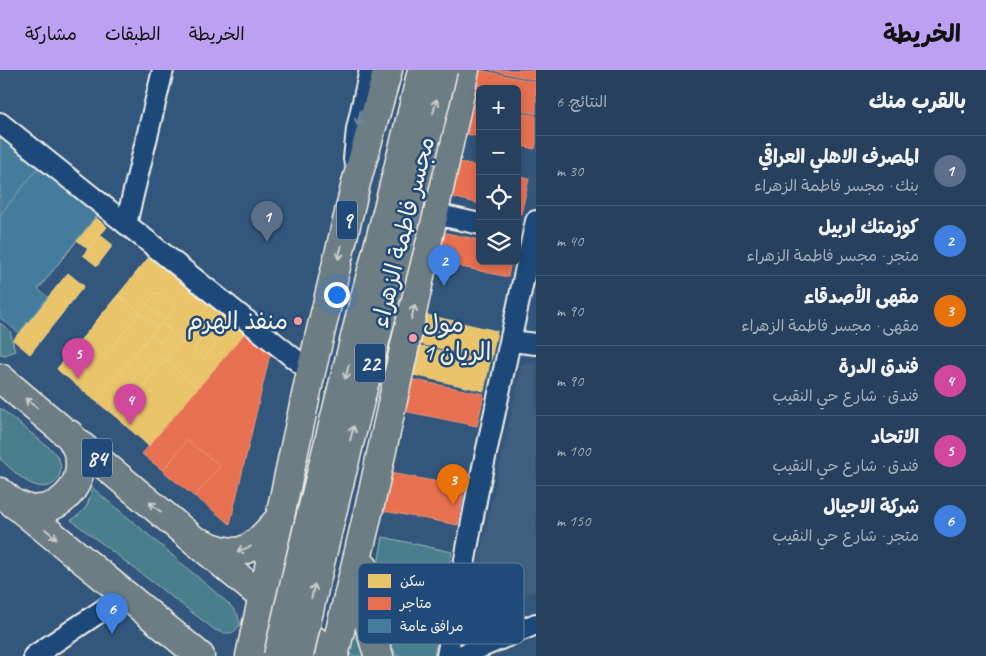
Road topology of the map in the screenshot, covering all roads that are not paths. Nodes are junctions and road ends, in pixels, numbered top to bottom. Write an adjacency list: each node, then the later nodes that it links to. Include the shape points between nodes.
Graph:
1 (162, 70): 11 (street)
2 (370, 70): 8 (street, one-way to 8, via 355,139)
3 (388, 70): 8 (highway, 9)
4 (422, 70): 35 (highway, مجسر فاطمة الزهراء / 22, one-way to 35, bridge)
5 (443, 70): 36 (highway, مجسر فاطمة الزهراء / 22, one-way to 5, bridge, via 317,572)
6 (466, 70): 9 (highway)
7 (0, 123): 11 (street)
8 (356, 183): 15 (highway, 9, one-way to 15)
9 (435, 214): 10 (street); 19 (highway, one-way to 9)
10 (476, 223)
11 (126, 224): 15 (street)
12 (529, 230): 13 (street)
13 (511, 341): 14 (street); 24 (street)
14 (536, 344)
15 (312, 372): 18 (highway, 9)
16 (0, 378): 17 (highway, 84, one-way to 16)
17 (69, 434): 20 (highway, via 77,448 80,463 78,479 71,492 59,503 45,508 29,509); 22 (highway, 84, one-way to 17)
18 (289, 478): 19 (highway, via 288,499 301,516 320,526 352,521); 21 (highway, 9)
19 (372, 496): 23 (highway); 37 (highway)
20 (7, 498): 25 (highway, one-way to 25)
21 (280, 518): 22 (highway, one-way to 22, via 258,543 240,552 221,551); 26 (highway, 9)
22 (193, 539): 26 (highway, 84)
23 (364, 563)
24 (464, 563)
25 (125, 595): 27 (highway); 31 (street)
26 (262, 597): 34 (highway, 9); 37 (highway, 84)
27 (150, 615): 32 (highway); 33 (highway)
28 (536, 624): 29 (street)
29 (524, 629)
30 (488, 644): 38 (street)
31 (34, 656)
32 (181, 656)
33 (200, 656)
34 (250, 656)
35 (278, 656)
36 (299, 656)
37 (333, 656)
38 (460, 656)

